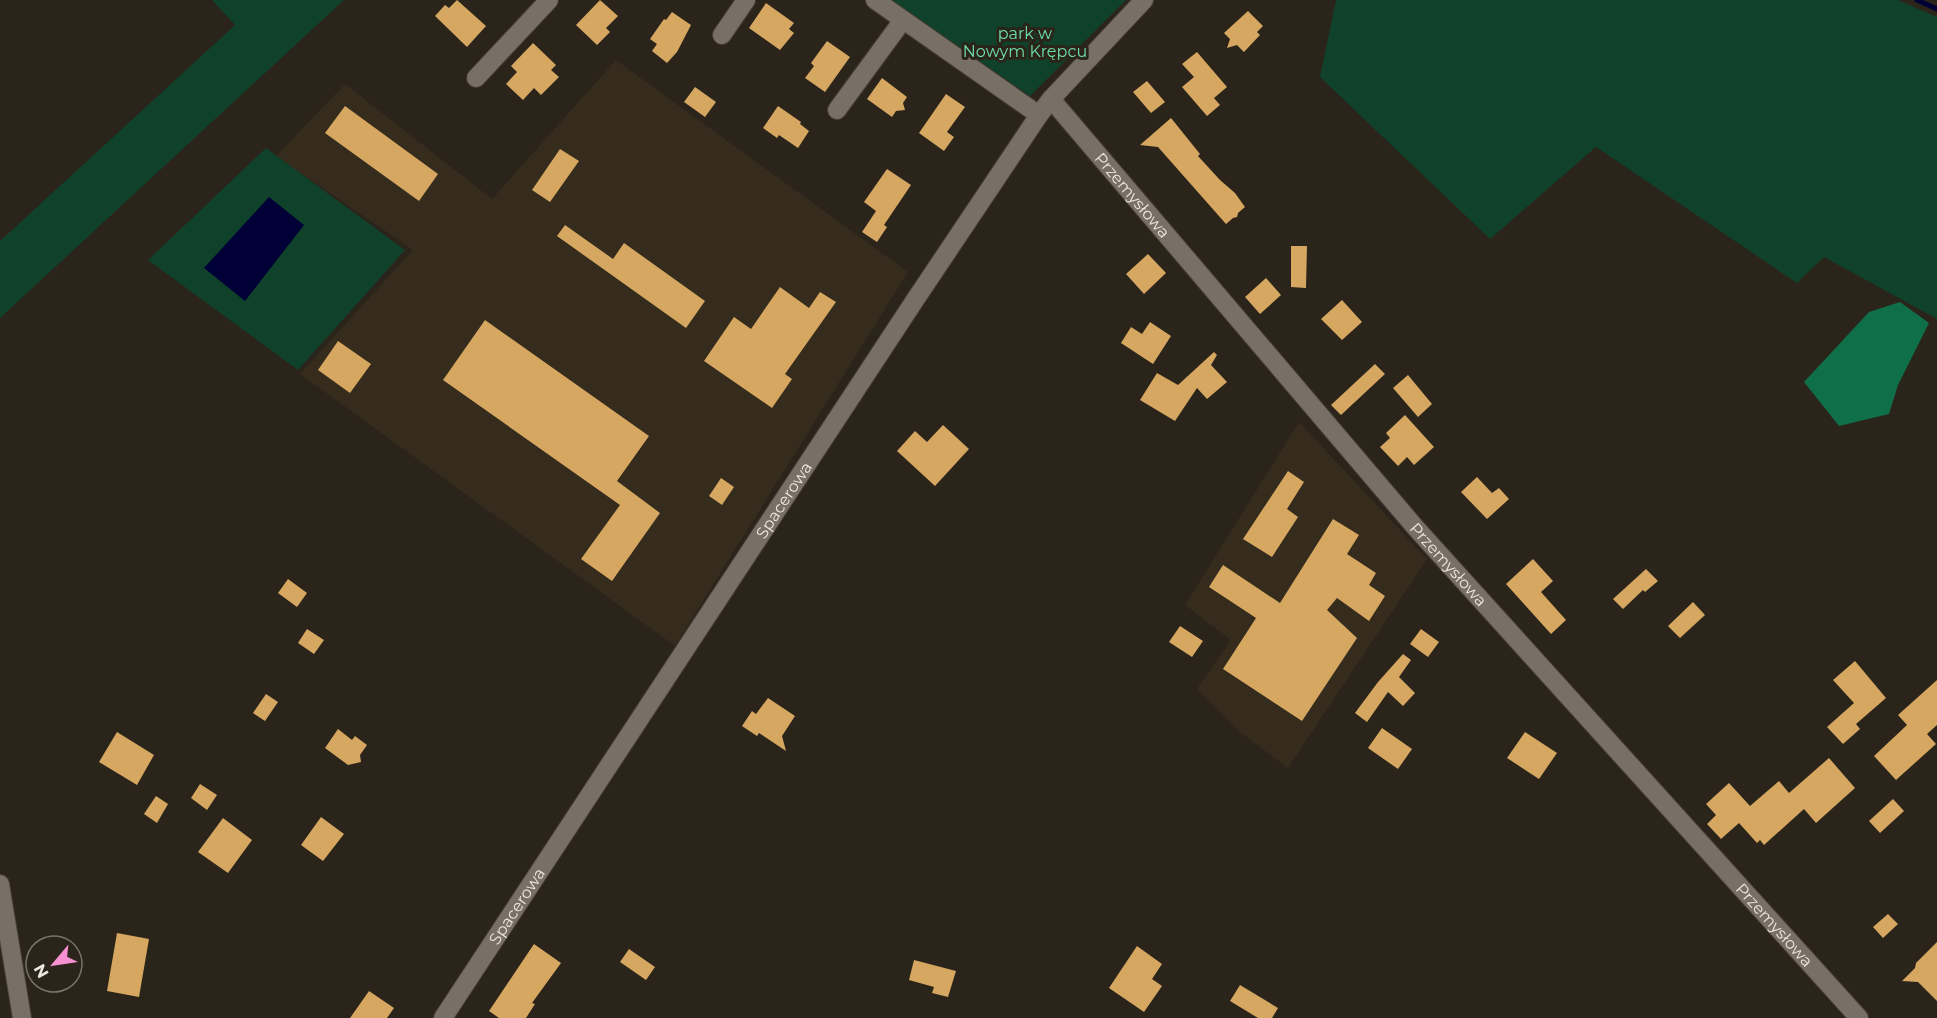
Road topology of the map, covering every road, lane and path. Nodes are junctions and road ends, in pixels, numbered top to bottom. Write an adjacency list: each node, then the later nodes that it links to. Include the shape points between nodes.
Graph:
1 (549, 0): 7 (street)
2 (746, 0): 6 (street)
3 (875, 0): 5 (street)
4 (1144, 0): 8 (street, Spacerowa)
5 (903, 20): 9 (street); 10 (street)
6 (722, 35)
7 (476, 78)
8 (1051, 99): 10 (street, Spacerowa); 14 (street, Przemysłowa, via 1415,528)
9 (837, 110)
10 (1039, 115): 13 (street, Spacerowa)
11 (0, 884): 12 (street)
12 (22, 1018)
13 (443, 1018)
14 (1859, 1018)

